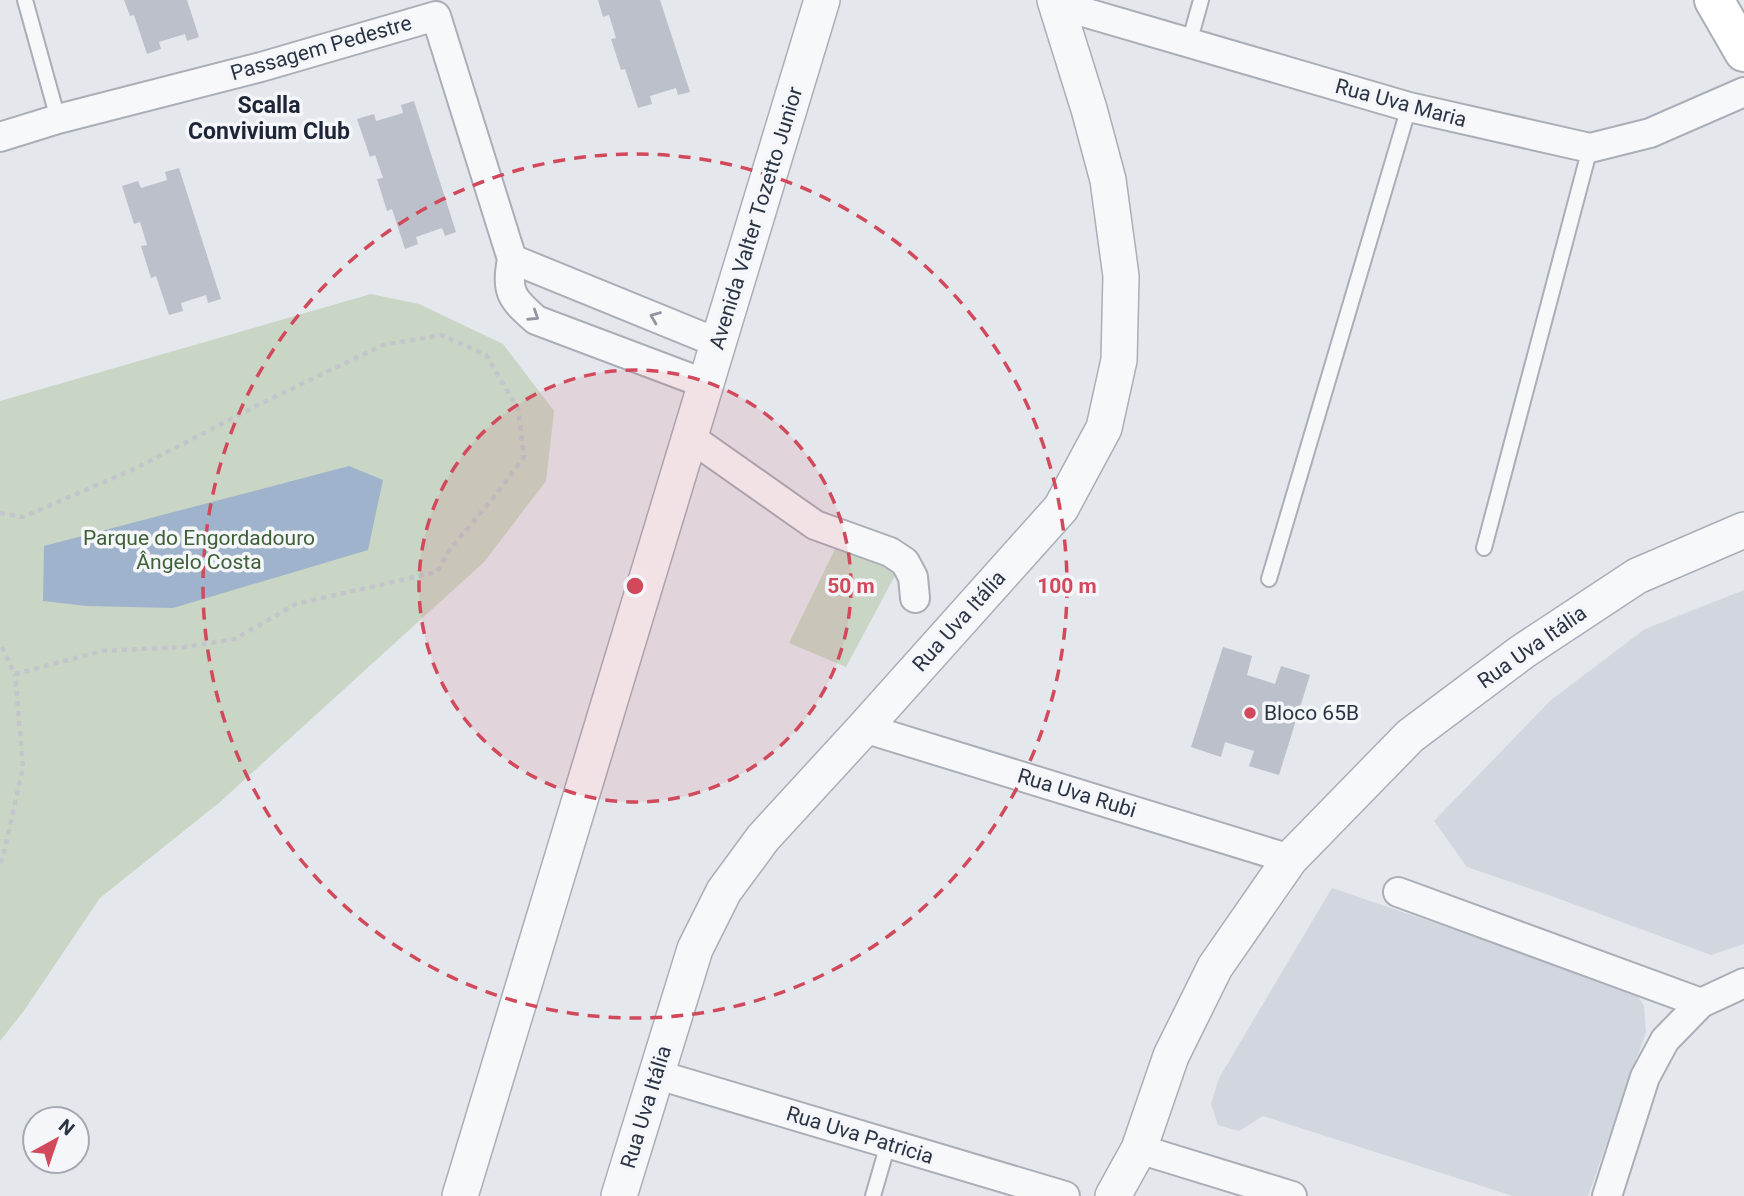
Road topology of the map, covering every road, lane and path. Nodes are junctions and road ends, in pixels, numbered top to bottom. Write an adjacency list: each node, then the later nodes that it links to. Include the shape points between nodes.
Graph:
1 (26, 0): 10 (lane)
2 (822, 0): 14 (street, Avenida Valter Tozetto Junior)
3 (1201, 0): 6 (lane)
4 (1714, 0): 7 (main road)
5 (1055, 2): 6 (street, Rua Uva Maria); 24 (street, Rua Uva Itália, via 1108,180 1121,276 1119,360 1104,428 1061,508)
6 (1189, 43): 9 (street, Rua Uva Maria)
7 (1744, 52)
8 (1744, 92): 12 (street, Rua Uva Maria, via 1650,133)
9 (1409, 107): 12 (street, Rua Uva Maria); 20 (lane)
10 (58, 119): 11 (street, Passagem Pedestre); 13 (street, Passagem Pedestre, via 436,16)
11 (0, 137)
12 (1590, 148): 19 (lane)
13 (512, 259): 14 (street, one-way to 13); 15 (street, Passagem Pedestre, one-way to 15, via 509,278 515,302 536,320)
14 (719, 343): 15 (street, Avenida Valter Tozetto Junior)
15 (706, 384): 16 (street, Avenida Valter Tozetto Junior)
16 (690, 437): 21 (street, via 815,526 890,552 905,562); 33 (street, Avenida Valter Tozetto Junior)
17 (0, 513): 23 (path, via 23,517 132,470 383,345 441,335 486,355 518,410 524,457 450,549 437,572 296,604 235,639 102,651)
18 (1744, 530): 25 (street, Rua Uva Itália, via 1637,576 1522,652 1410,736)
19 (1484, 548)
20 (1269, 579)
21 (915, 598)
22 (0, 643): 23 (path)
23 (15, 674): 26 (path, via 23,767)
24 (864, 728): 25 (street, Rua Uva Rubi); 30 (street, Rua Uva Itália, via 763,838 724,891 695,949)
25 (1290, 859): 32 (street, Rua Uva Itália, via 1211,976 1171,1056)
26 (0, 863)
27 (1398, 892): 29 (street)
28 (1744, 983): 29 (street)
29 (1701, 1003): 39 (street, via 1665,1040 1645,1077)
30 (655, 1074): 31 (street, Rua Uva Patricia); 34 (street, Rua Uva Itália)
31 (888, 1144): 35 (lane); 36 (street, Rua Uva Patricia)
32 (1139, 1149): 37 (street, Rua Uva Itália); 38 (street)
33 (460, 1196)
34 (619, 1196)
35 (873, 1196)
36 (1065, 1196)
37 (1113, 1196)
38 (1292, 1196)
39 (1607, 1196)

